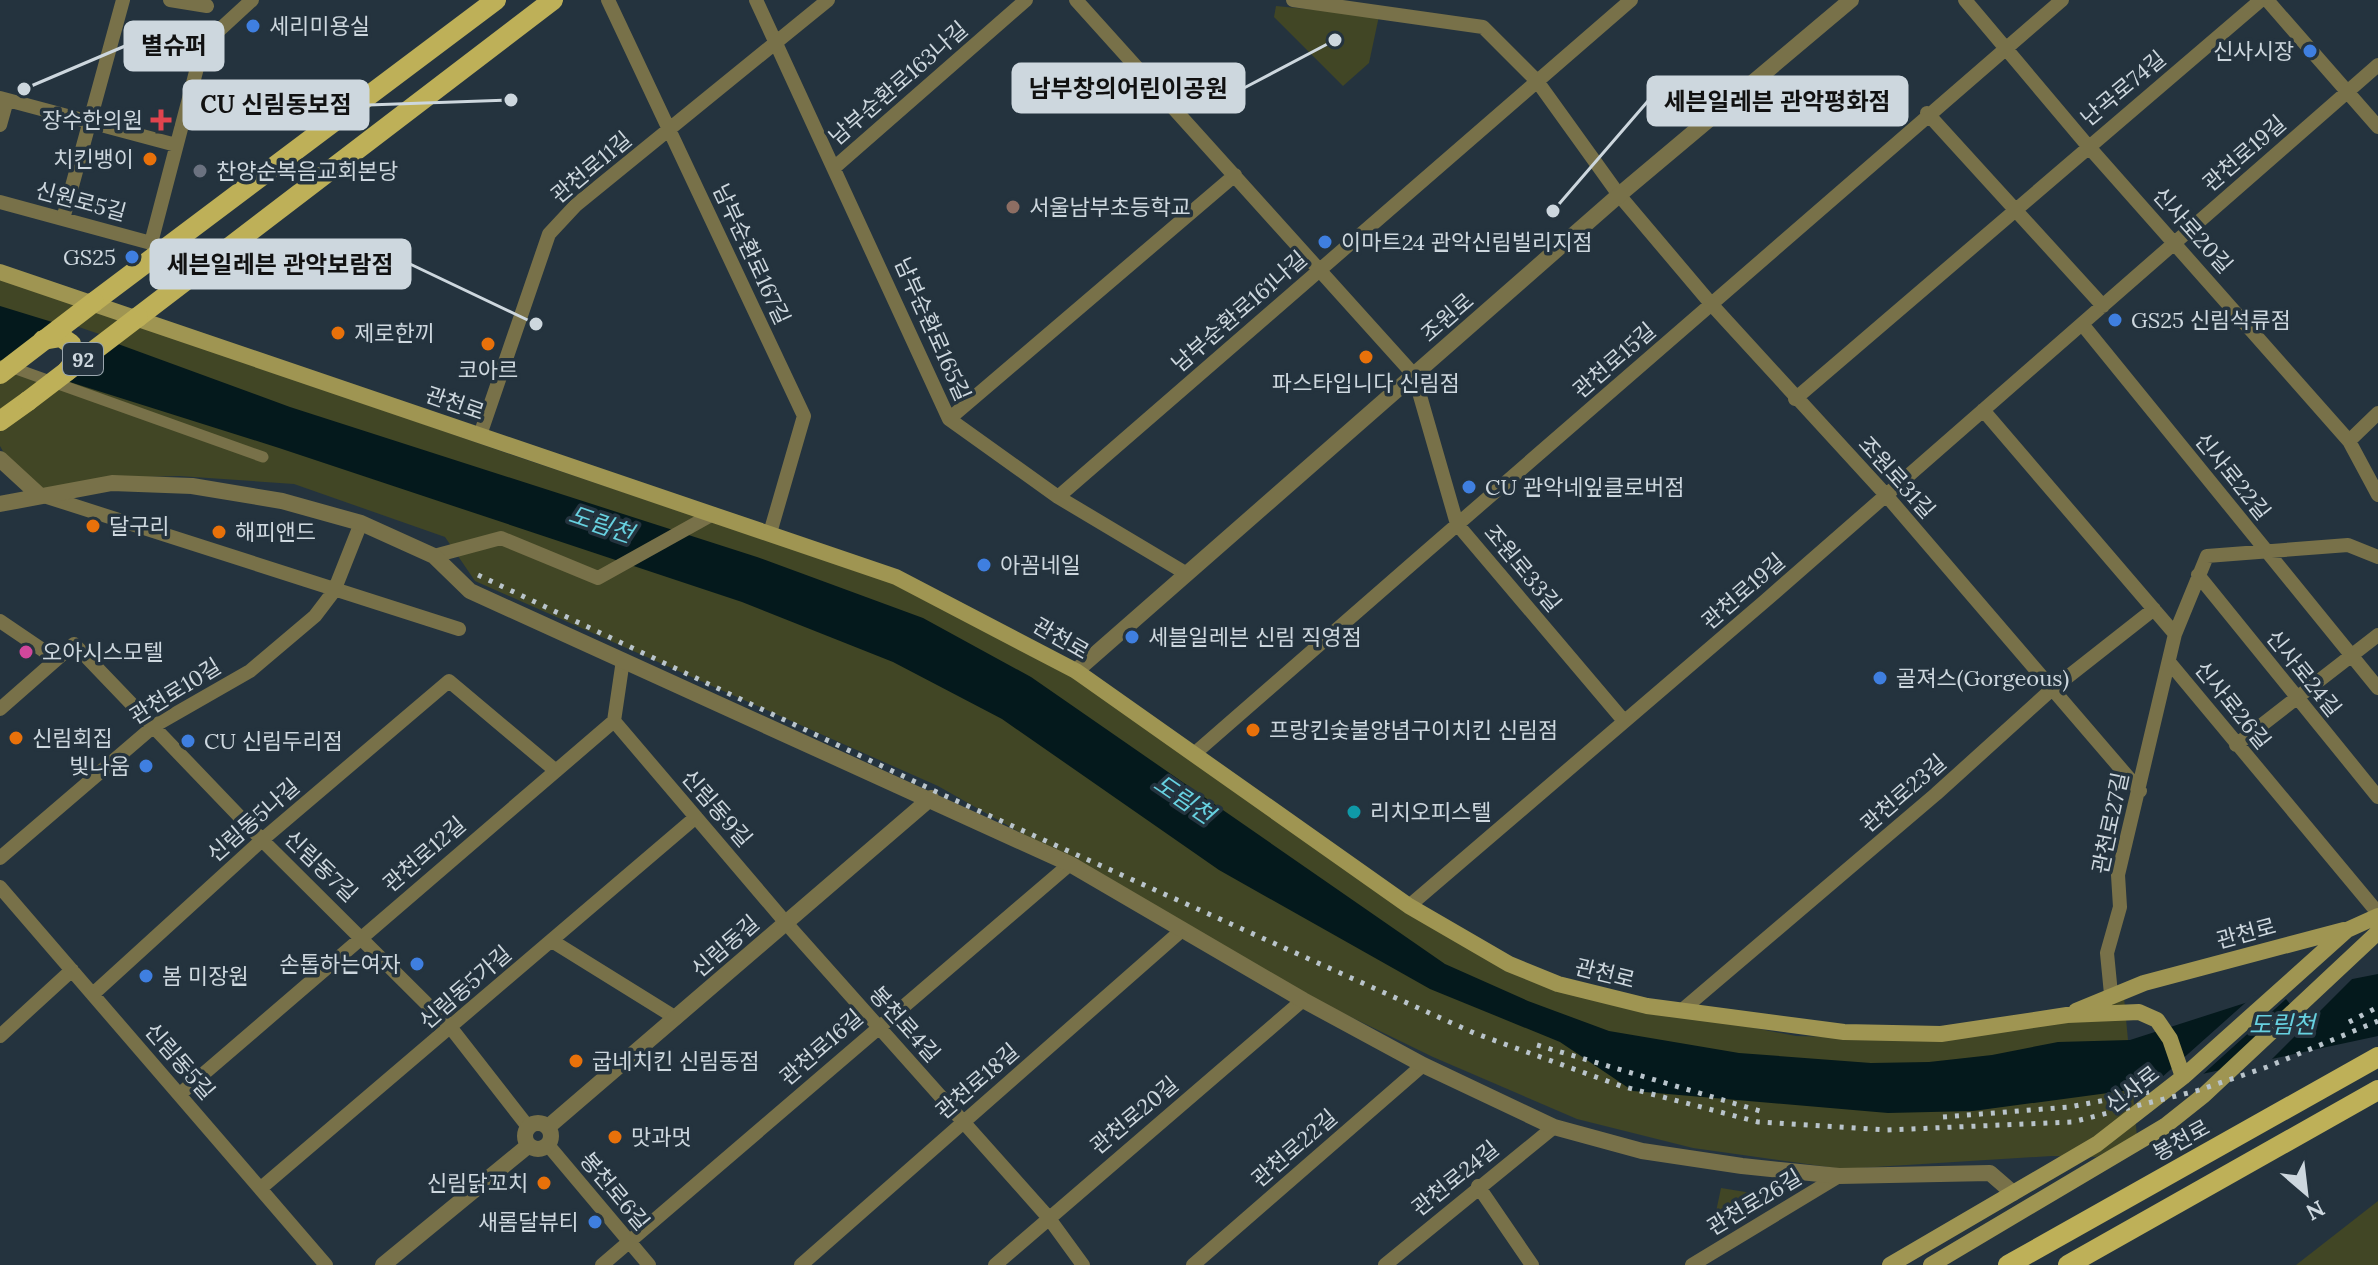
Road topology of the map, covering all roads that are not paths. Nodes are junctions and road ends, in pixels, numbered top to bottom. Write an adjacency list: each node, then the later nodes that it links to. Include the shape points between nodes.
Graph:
1 (123, 0): 27 (street)
2 (170, 0): 19 (street)
3 (252, 0): 31 (street, via 203,45)
4 (496, 0): 35 (main road, 92)
5 (553, 0): 40 (main road, 92)
6 (608, 0): 30 (street, 남부순환로167길)
7 (756, 0): 20 (street, 남부순환로165길)
8 (828, 0): 20 (street, 관천로11길)
9 (1026, 0): 33 (street, 남부순환로163나길)
10 (1076, 0): 34 (street)
11 (1293, 0): 18 (street, 조원로31길)
12 (1631, 0): 23 (street, 남부순환로161나길)
13 (1851, 0): 36 (street, 조원로)
14 (1965, 0): 21 (street, 신사로20길)
15 (2062, 0): 21 (street, 관천로15길)
16 (2261, 0): 32 (street, 난곡로74길)
17 (2267, 0): 24 (street)
18 (1348, 3): 23 (street, 조원로31길, via 1483,27)
19 (207, 6)
20 (776, 45): 30 (street, 관천로11길); 33 (street, 남부순환로165길)
21 (2006, 49): 26 (street, 관천로15길); 32 (street, 신사로20길)
22 (2378, 65): 24 (street, 관천로19길)
23 (1537, 81): 36 (street, 조원로31길); 43 (street, 남부순환로161나길)
24 (2348, 92): 29 (street); 41 (street, 관천로19길)
25 (4, 99): 27 (street); 28 (street)
26 (1927, 113): 38 (street); 46 (street, 관천로15길)
27 (91, 122): 31 (street); 39 (street)
28 (0, 125)
29 (2378, 127)
30 (670, 130): 60 (street, 관천로11길, via 576,205 549,234); 72 (street, 남부순환로167길, via 804,416)
31 (176, 145): 42 (street)
32 (2088, 146): 38 (street, 난곡로74길); 41 (street, 신사로20길)
33 (835, 167): 58 (street, 남부순환로165길)
34 (1235, 175): 43 (street); 58 (street)
35 (243, 191): 40 (main road, via 236,201 242,219 253,224); 42 (main road, 92)
36 (1619, 195): 46 (street, 조원로31길); 54 (street, 조원로)
37 (0, 202): 39 (street, 신원로5길)
38 (2015, 211): 47 (street); 55 (street, 난곡로74길)
39 (63, 219): 42 (street, 신원로5길)
40 (266, 221): 48 (main road, 92)
41 (2175, 242): 47 (street, 관천로19길); 61 (street, 신사로20길)
42 (155, 248): 45 (main road, 92)
43 (1321, 269): 54 (street); 67 (street, 남부순환로161나길)
44 (0, 272): 45 (main road, 관천로)
45 (94, 302): 48 (main road, 관천로); 50 (main road, 92, bridge)
46 (1712, 305): 55 (street, 조원로31길); 71 (street, 관천로15길)
47 (2103, 306): 49 (street, 관천로19길)
48 (138, 317): 52 (main road, 92, bridge); 60 (main road, 관천로)
49 (2082, 324): 56 (street, 관천로19길); 73 (street, 신사로22길)
50 (43, 340): 52 (main road, bridge, via 61,337 71,344 74,362); 53 (main road, 92, bridge)
51 (0, 363): 62 (street)
52 (67, 371): 59 (main road, 92, bridge)
53 (0, 374)
54 (1414, 375): 71 (street, 조원로33길); 76 (street, 조원로)
55 (1795, 399): 65 (street, 조원로31길)
56 (1983, 410): 65 (street, 관천로19길); 79 (street)
57 (2378, 413): 61 (street)
58 (949, 419): 67 (street, 남부순환로165길)
59 (0, 421)
60 (480, 435): 69 (main road, 관천로)
61 (2349, 441): 66 (street, 신사로20길)
62 (263, 457)
63 (0, 459): 64 (street)
64 (38, 494): 68 (street); 70 (street, via 112,483 192,486 282,501); 78 (street)
65 (1886, 495): 90 (street, 조원로31길); 94 (street, 관천로19길)
66 (2378, 495)
67 (1058, 497): 76 (street, 남부순환로165길)
68 (0, 504)
69 (713, 514): 72 (main road, 관천로); 74 (street, via 598,578 501,538)
70 (361, 523): 74 (street); 78 (street, 관천로10길)
71 (1457, 524): 94 (street, 조원로33길); 97 (street, 관천로15길)
72 (770, 533): 88 (main road, 관천로, via 896,577)
73 (2266, 551): 75 (street, via 2348,545); 77 (street, via 2207,556); 84 (street, 신사로22길)
74 (434, 556): 86 (street, via 470,591)
75 (2378, 557)
76 (1187, 574): 88 (street, 조원로)
77 (2198, 575): 82 (street); 91 (street, 신사로24길)
78 (334, 591): 81 (street); 95 (street, 관천로10길, via 315,616 250,671)
79 (2154, 609): 82 (street); 90 (street, 관천로23길)
80 (0, 621): 85 (street)
81 (459, 629)
82 (2175, 634): 87 (street, 신사로26길)
83 (2378, 635): 84 (street)
84 (2350, 657): 89 (street, 신사로22길); 91 (street)
85 (56, 659): 92 (street); 95 (street, 신림동7길, via 74,644)
86 (623, 660): 93 (street); 101 (street)
87 (2169, 662): 96 (street, 신사로26길); 99 (street, 관천로27길)
88 (1076, 671): 97 (main road, 관천로)
89 (2378, 688)
90 (2051, 690): 99 (street, 조원로31길); 119 (street, 관천로23길)
91 (2296, 699): 96 (street); 100 (street, 신사로24길)
92 (0, 709)
93 (614, 721): 98 (street, 관천로12길); 102 (street, 신림동9길)
94 (1624, 721): 107 (street, 관천로19길)
95 (154, 726): 103 (street, 신림동7길); 104 (street, 관천로10길)
96 (2236, 745): 108 (street, 신사로26길)
97 (1194, 754): 107 (main road, 관천로)
98 (556, 771): 103 (street, 신림동5나길, via 449,681); 113 (street, 관천로12길)
99 (2140, 791): 117 (street, 관천로27길, via 2118,875 2120,907 2107,953)
100 (2378, 797)
101 (931, 798): 105 (street); 109 (street, 신림동길)
102 (696, 817): 109 (street, 신림동9길); 114 (street, 신림동5가길)
103 (262, 840): 113 (street, 신림동7길); 116 (street, 신림동5나길)
104 (0, 858)
105 (1070, 864): 110 (street); 122 (street, 관천로16길)
106 (0, 887): 115 (street, 신림동5길)
107 (1409, 906): 119 (main road, 관천로, via 1509,964 1558,984)
108 (2378, 914): 111 (main road, 신사로)
109 (786, 923): 121 (street, 신림동길); 122 (street, 봉천로4길)
110 (1182, 930): 118 (street); 130 (street, 관천로18길)
111 (2347, 930): 117 (main road, 관천로); 127 (main road, 신사로)
112 (2378, 932): 153 (main road, 신사로, via 2165,1126)
113 (361, 937): 123 (street, 신림동7길); 129 (street, 관천로12길)
114 (552, 941): 121 (street); 123 (street, 신림동5가길)
115 (72, 970): 116 (street, 신림동5길); 124 (street)
116 (93, 994): 129 (street, 신림동5길)
117 (2111, 994): 120 (main road, 관천로)
118 (1303, 1000): 126 (street); 139 (street, 관천로20길)
119 (1681, 1011): 120 (main road, 관천로, via 1844,1032 1941,1034)
120 (2067, 1015): 127 (main road, 관천로, via 2139,1012 2157,1020 2177,1054)
121 (676, 1018): 131 (street, 신림동길)
122 (878, 1027): 130 (street, 봉천로4길); 140 (street, 관천로16길)
123 (451, 1028): 133 (street, 신림동7길); 137 (street, 신림동5가길)
124 (0, 1036)
125 (2378, 1057): 154 (main road, 봉천로)
126 (1423, 1065): 132 (street); 148 (street, 관천로22길)
127 (2183, 1077): 138 (main road, 신사로, via 2097,1144)
128 (2378, 1090): 155 (main road)
129 (180, 1094): 137 (street, 신림동5길)
130 (963, 1122): 139 (street, 봉천로4길); 145 (street, 관천로18길)
131 (548, 1127): 133 (street, via 540,1123); 134 (street)
132 (1554, 1127): 135 (street, via 1692,1161); 136 (street, 관천로24길)
133 (529, 1136): 134 (street, via 540,1149); 142 (street)
134 (548, 1145): 140 (street, 봉천로6길)
135 (1839, 1176): 138 (street, via 1990,1173); 151 (street, 관천로26길)
136 (1478, 1186): 149 (street, 관천로24길); 150 (street)
137 (261, 1188): 141 (street, 신림동5길)
138 (2013, 1193): 152 (main road, 신사로)
139 (1048, 1217): 146 (street, 관천로20길); 147 (street, 봉천로4길)
140 (628, 1242): 143 (street, 관천로16길); 144 (street, 봉천로6길)
141 (326, 1265)
142 (383, 1265)
143 (602, 1265)
144 (649, 1265)
145 (801, 1265)
146 (995, 1265)
147 (1083, 1265)
148 (1193, 1265)
149 (1385, 1265)
150 (1532, 1265)
151 (1692, 1265)
152 (1890, 1265)
153 (1931, 1265)
154 (2008, 1265)
155 (2068, 1265)

